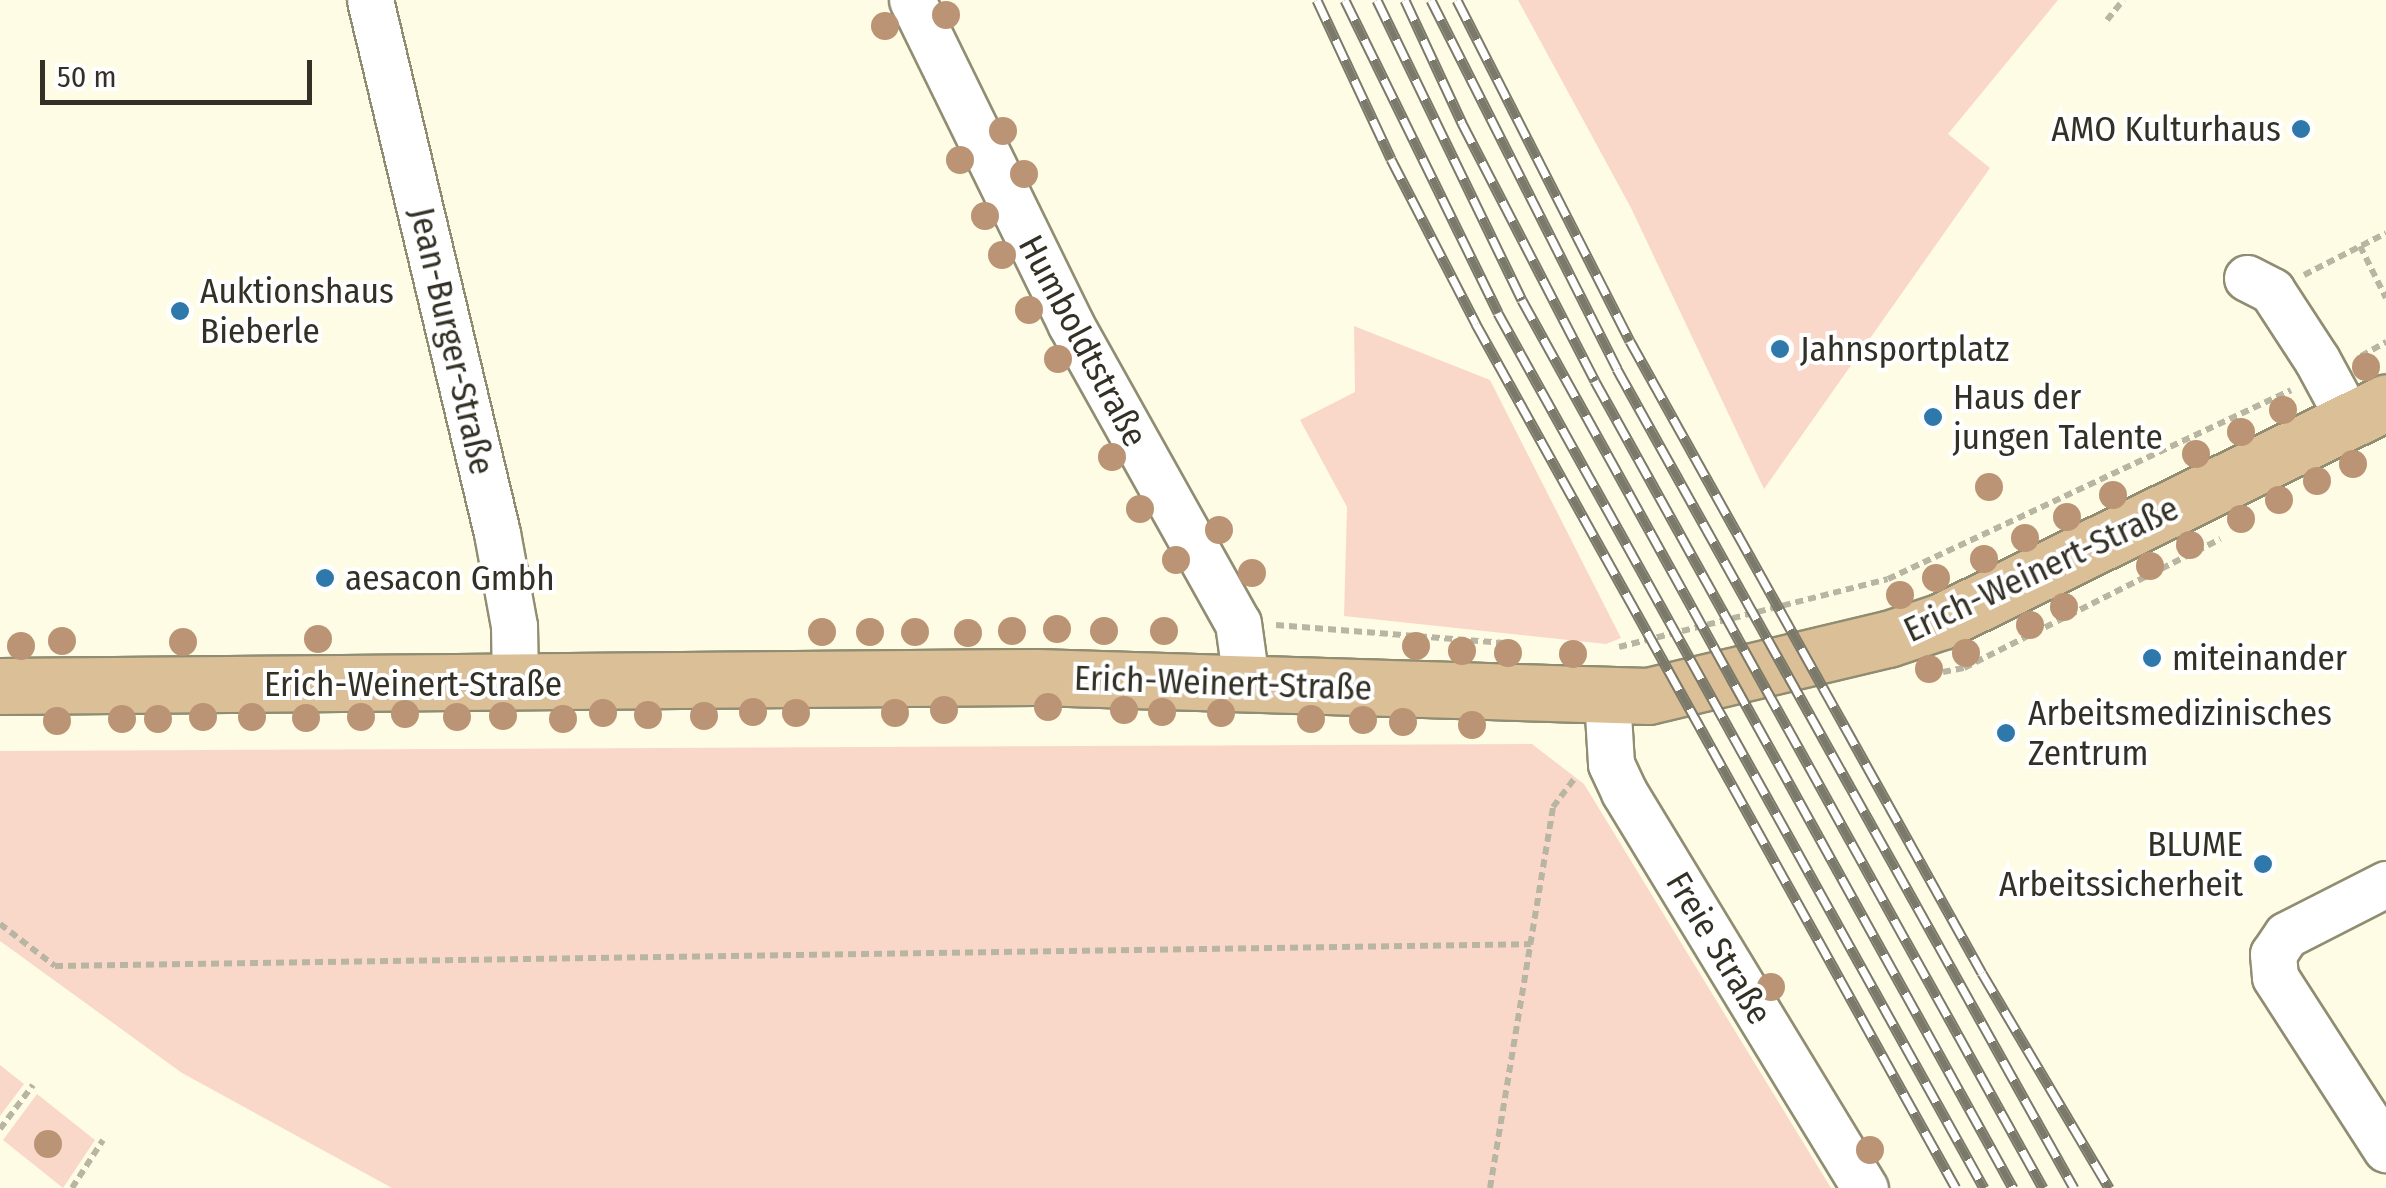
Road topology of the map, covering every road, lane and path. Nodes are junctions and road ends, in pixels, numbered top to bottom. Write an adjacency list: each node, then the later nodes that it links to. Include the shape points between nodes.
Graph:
1 (370, 0): 16 (street, Jean-Burger-Straße, via 497,534 514,626)
2 (912, 0): 12 (street, Humboldtstraße, via 1070,323)
3 (2123, 0): 4 (path)
4 (2107, 20)
5 (2386, 233): 6 (path)
6 (2360, 246): 7 (path); 9 (path)
7 (2310, 271)
8 (2247, 278): 11 (street, via 2272,290)
9 (2386, 298)
10 (2386, 342): 11 (path, Erich-Weinert-Straße)
11 (2354, 400): 14 (path, Erich-Weinert-Straße, via 1888,579); 14 (main road, Erich-Weinert-Straße, via 1942,621 1888,640 1648,696)
12 (1238, 622): 13 (path, Erich-Weinert-Straße); 15 (street, Humboldtstraße)
13 (1510, 643)
14 (1606, 674): 15 (main road, Erich-Weinert-Straße); 28 (street, Freie Straße, via 1611,764 1624,792)
15 (1246, 681): 16 (main road, Erich-Weinert-Straße)
16 (516, 684): 17 (main road, Erich-Weinert-Straße)
17 (0, 686)
18 (1576, 778): 21 (path, via 1553,807)
19 (2386, 884): 25 (street, via 2286,935 2274,954 2275,978)
20 (0, 924): 21 (path, via 55,966)
21 (1531, 944): 27 (path)
22 (33, 1085): 23 (path)
23 (0, 1129)
24 (103, 1140): 26 (path)
25 (2386, 1148)
26 (72, 1188)
27 (1490, 1188)
28 (1865, 1188)

